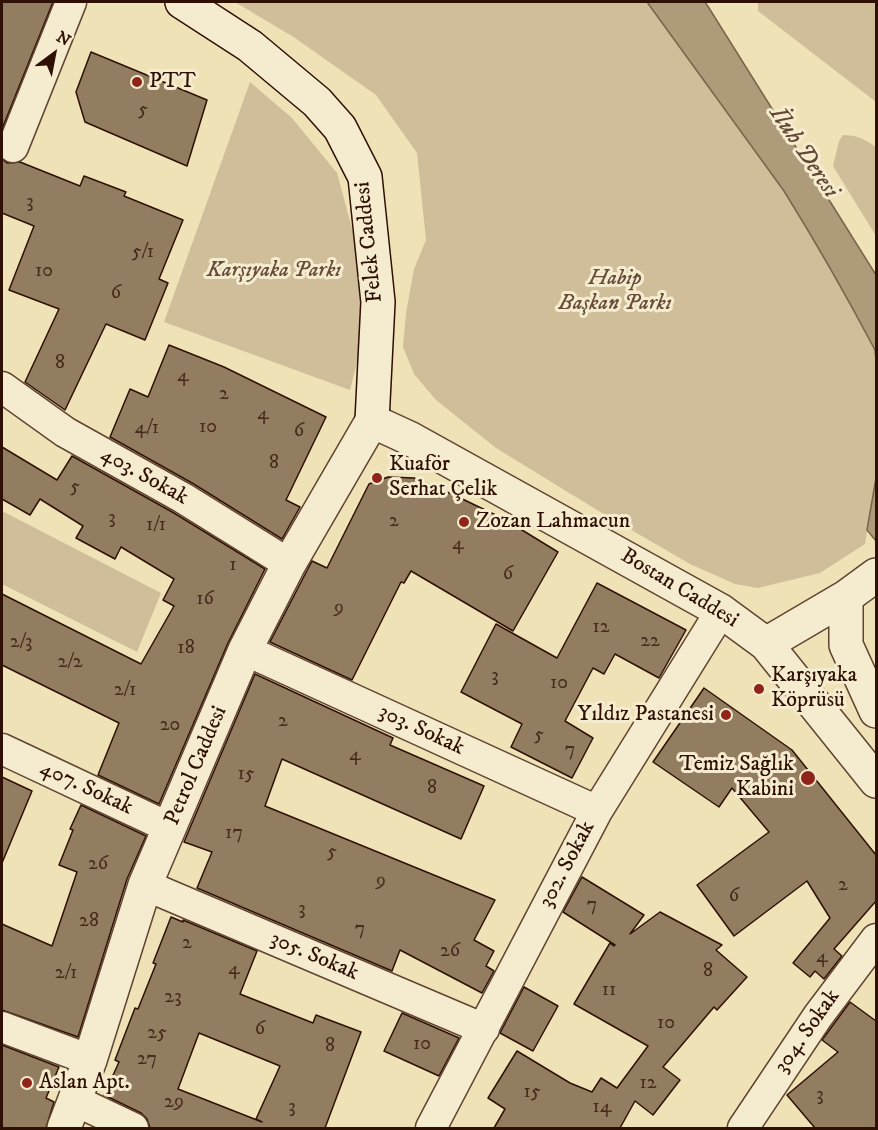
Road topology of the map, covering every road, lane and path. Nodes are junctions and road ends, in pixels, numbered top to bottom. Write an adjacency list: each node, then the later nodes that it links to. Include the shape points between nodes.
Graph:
1 (71, 2): 3 (street)
2 (182, 2): 5 (street, Felek Caddesi, via 250,46 317,102 340,128 365,177 378,302)
3 (13, 147)
4 (2, 387): 6 (street, 403. Sokak, via 65,432 183,498)
5 (372, 421): 6 (street, Petrol Caddesi); 9 (street, Bostan Caddesi, via 410,438)
6 (288, 564): 11 (street, Petrol Caddesi)
7 (876, 576): 8 (street)
8 (846, 597): 10 (street); 12 (street, via 846,645)
9 (721, 611): 10 (street, Bostan Caddesi); 15 (street, 302. Sokak)
10 (766, 644): 14 (street, Bostan Caddesi)
11 (245, 650): 15 (street, 303. Sokak); 16 (street, Petrol Caddesi)
12 (876, 711)
13 (2, 749): 16 (street, 407. Sokak)
14 (876, 781)
15 (597, 812): 20 (street, 302. Sokak)
16 (170, 828): 17 (street, Petrol Caddesi)
17 (145, 885): 20 (street, 305. Sokak); 21 (street, Petrol Caddesi)
18 (876, 939): 25 (street, 304. Sokak, via 818,1016)
19 (2, 1027): 21 (street)
20 (484, 1029): 24 (street, 302. Sokak)
21 (90, 1060): 22 (street, Petrol Caddesi)
22 (70, 1115): 23 (street)
23 (133, 1128)
24 (431, 1128)
25 (743, 1128)

